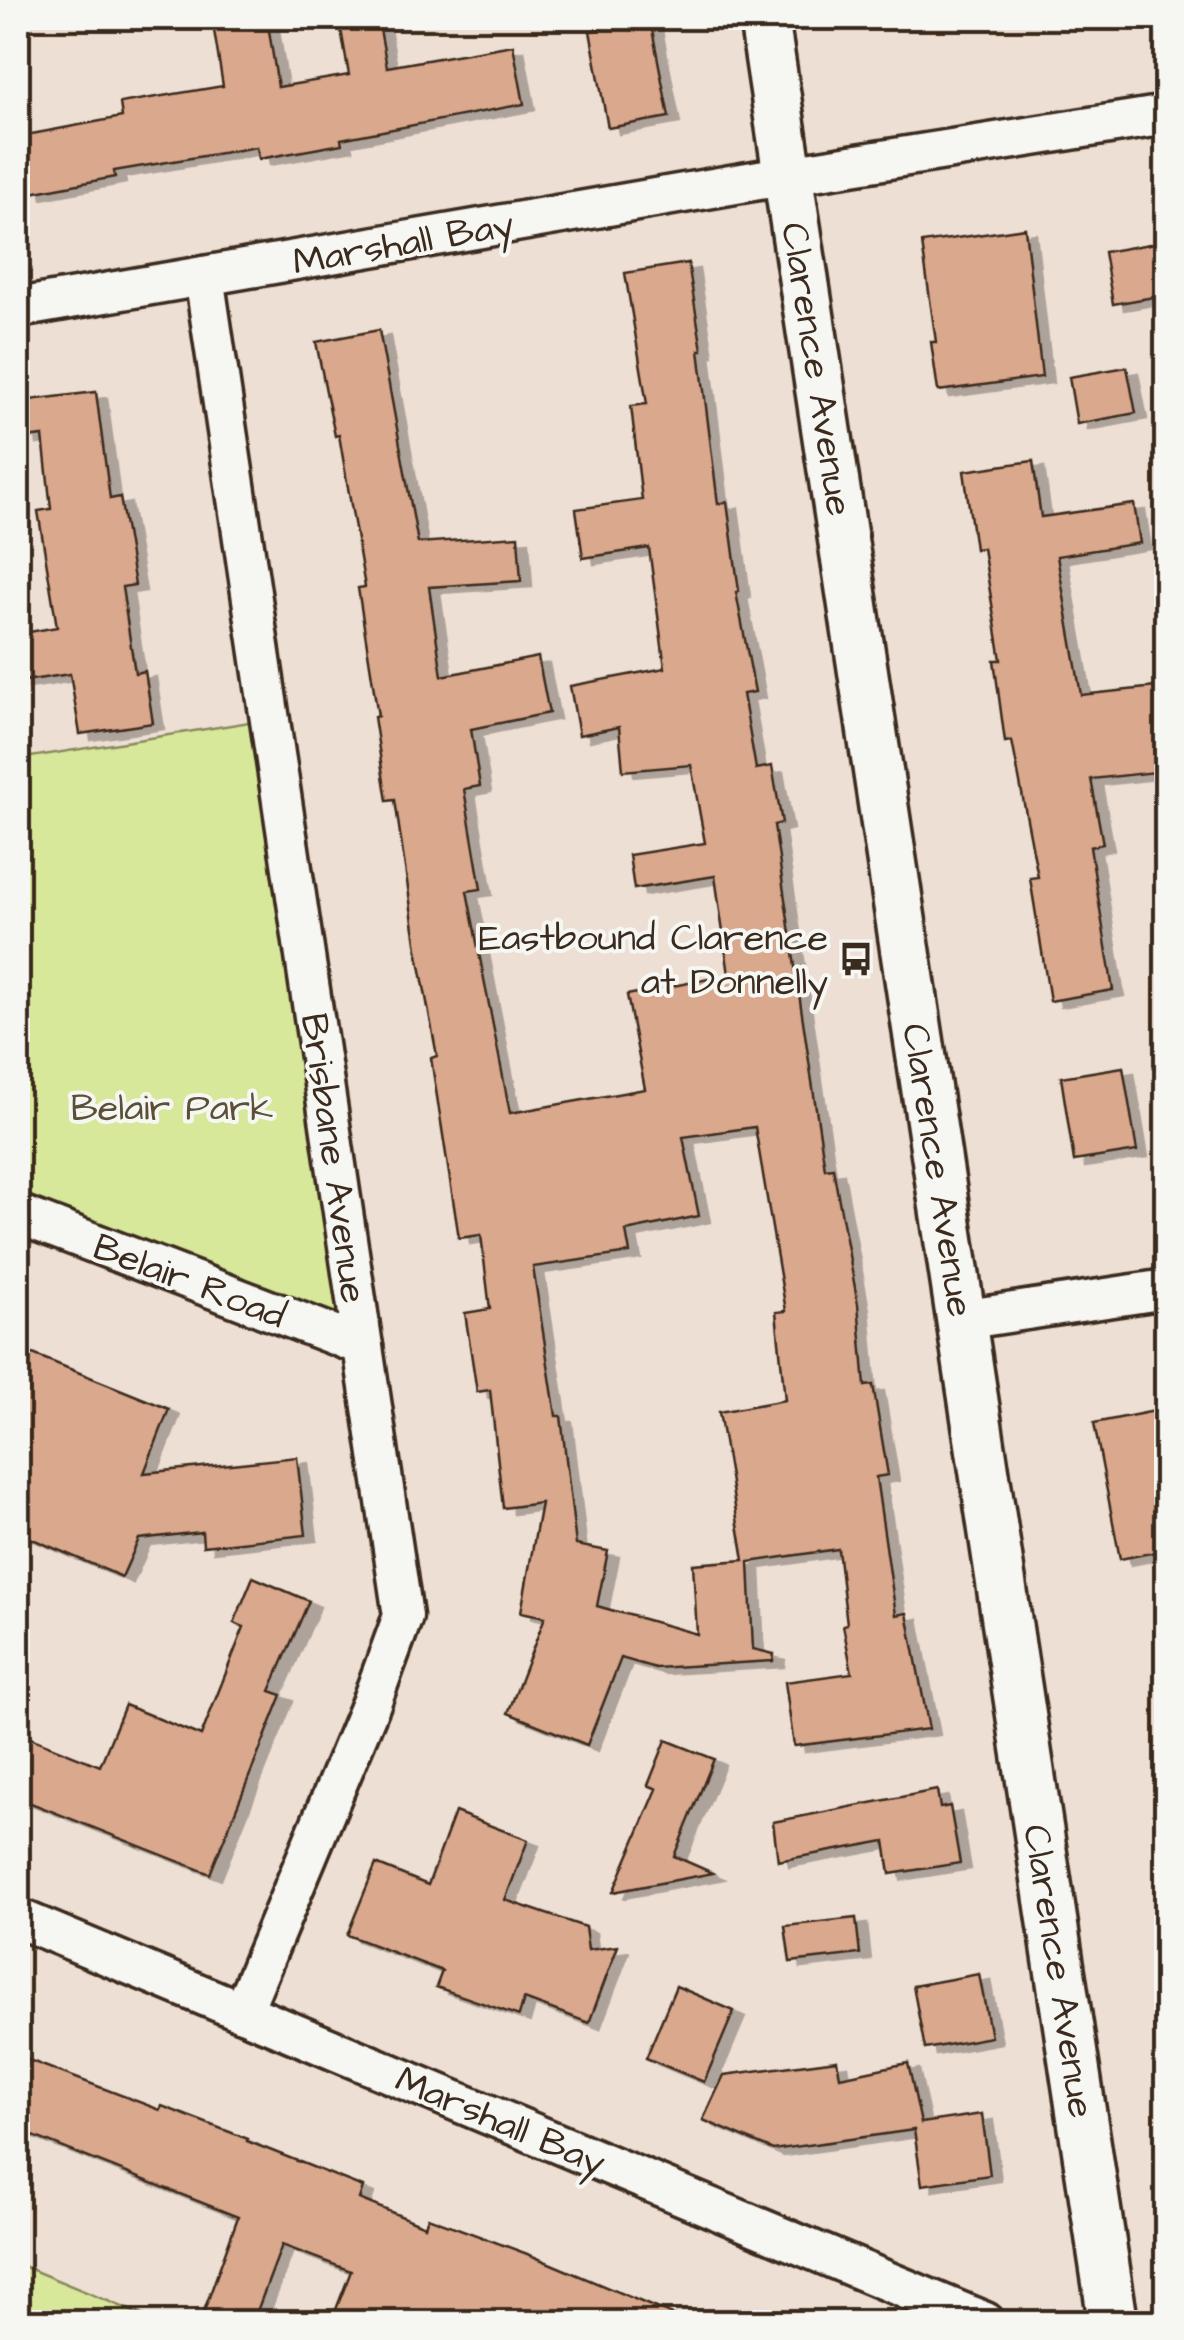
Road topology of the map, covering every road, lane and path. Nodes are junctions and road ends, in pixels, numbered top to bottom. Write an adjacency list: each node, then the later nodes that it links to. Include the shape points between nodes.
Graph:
1 (764, 18): 3 (street, Clarence Avenue)
2 (1166, 115): 3 (street, Marshall Bay)
3 (788, 175): 4 (street, Marshall Bay); 8 (street, Clarence Avenue)
4 (204, 276): 5 (street, Marshall Bay); 9 (street, Brisbane Avenue)
5 (18, 308)
6 (18, 1214): 9 (street, Belair Road)
7 (1166, 1290): 8 (street)
8 (961, 1320): 13 (street, Clarence Avenue)
9 (363, 1346): 11 (street, Brisbane Avenue, via 403,1616)
10 (18, 1918): 11 (street, Marshall Bay)
11 (242, 2012): 12 (street, Marshall Bay)
12 (985, 2322)
13 (1113, 2322)

